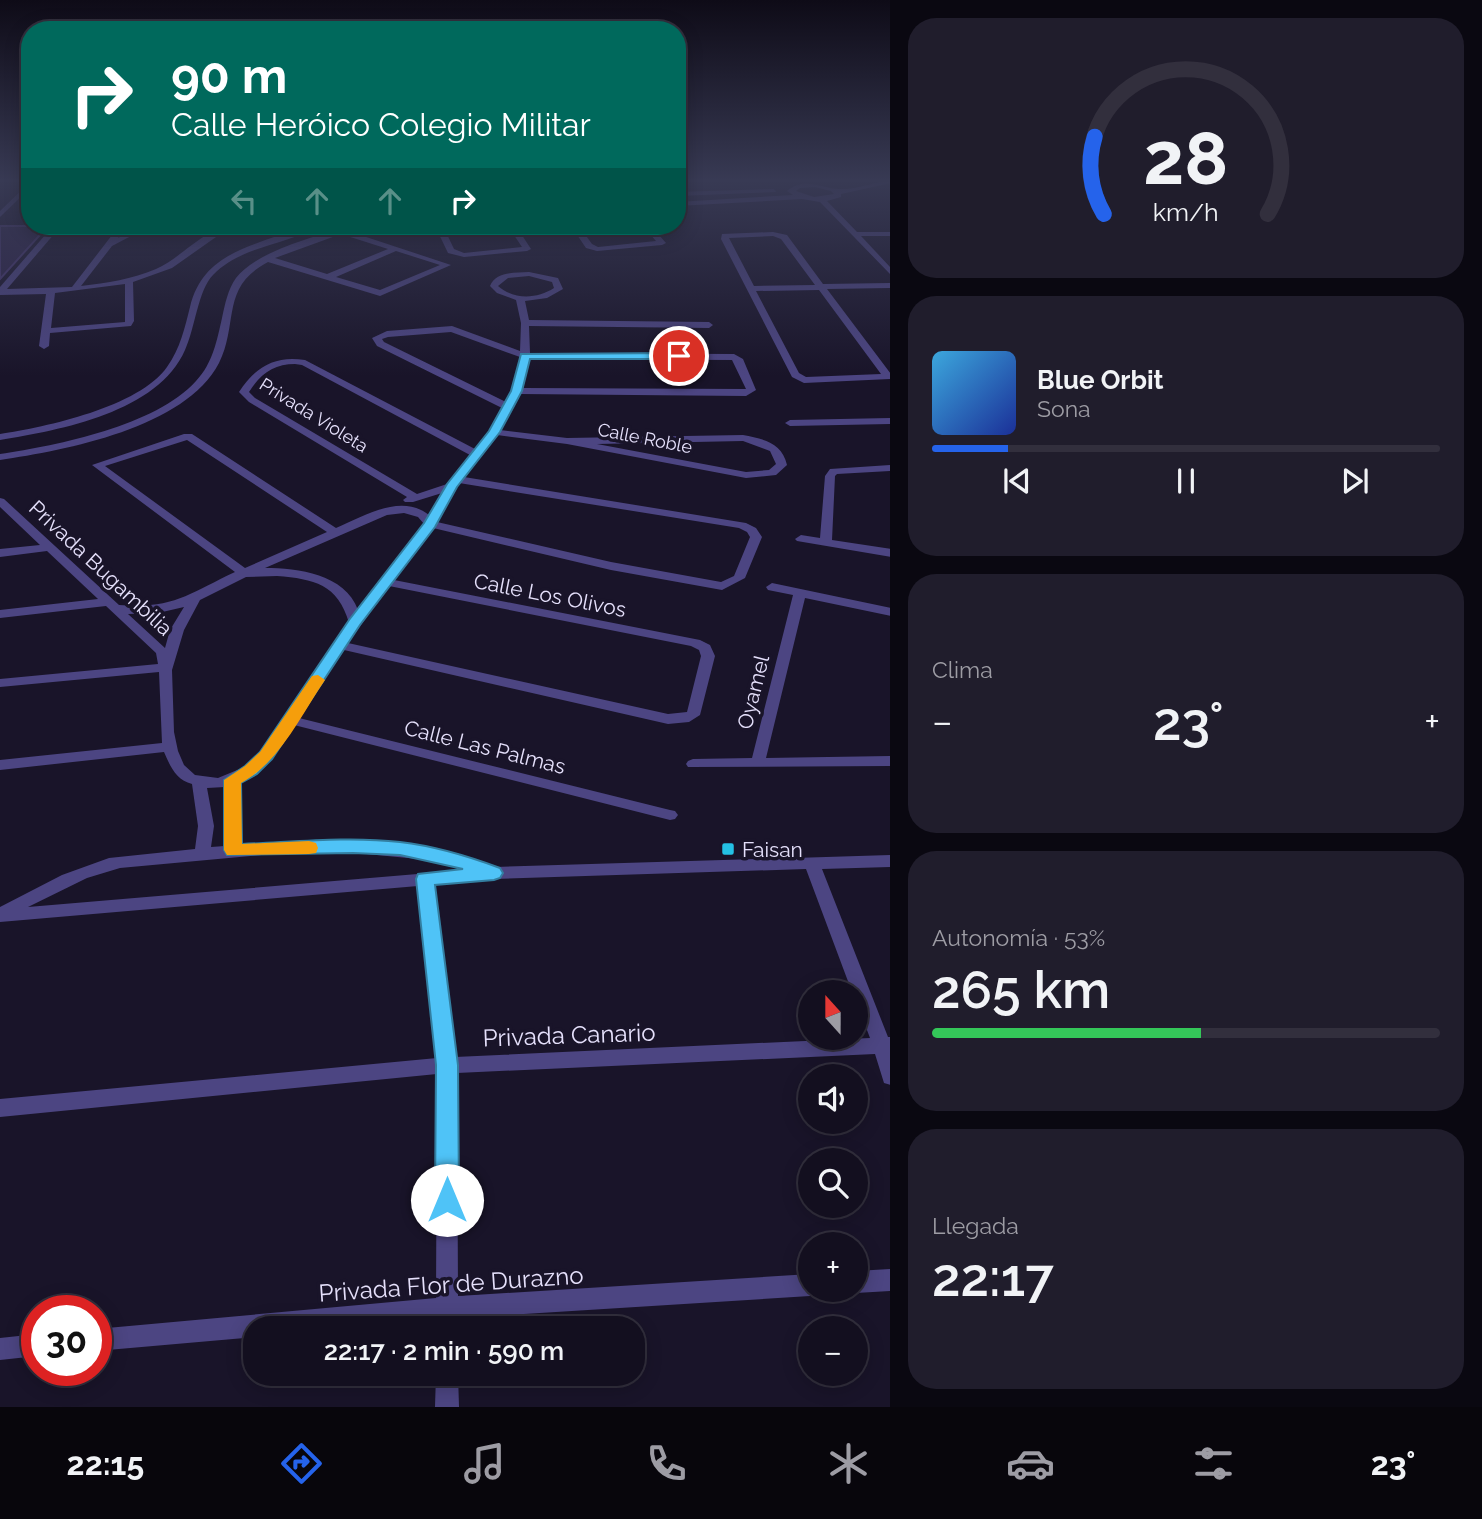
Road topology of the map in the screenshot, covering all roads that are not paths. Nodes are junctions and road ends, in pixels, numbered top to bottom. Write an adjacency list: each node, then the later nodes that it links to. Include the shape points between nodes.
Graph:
1 (41, 245): 26 (street)
2 (202, 245): 20 (street, via 162,270)
3 (254, 245): 16 (street)
4 (265, 245): 16 (street)
5 (306, 245): 17 (street)
6 (381, 245): 15 (street)
7 (448, 245): 8 (street, via 451,251 464,254 527,249)
8 (524, 245)
9 (588, 245): 10 (street, via 597,249)
10 (644, 245)
11 (729, 245): 24 (street)
12 (790, 245): 22 (street)
13 (864, 245): 18 (street)
14 (108, 246): 23 (street)
15 (394, 249): 19 (street); 19 (street, via 447,265 380,293)
16 (250, 251): 38 (street, via 207,276 170,371 146,390 111,408)
17 (268, 259): 19 (street); 41 (street, via 248,270 235,285 215,361 189,395 119,428)
18 (890, 272)
19 (326, 278)
20 (129, 282): 23 (street); 30 (street, via 128,324)
21 (890, 287): 22 (street)
22 (824, 288): 24 (street); 24 (street, via 888,377 798,378)
23 (75, 289): 25 (street)
24 (751, 289)
25 (51, 291): 26 (street); 30 (street)
26 (0, 292)
27 (520, 298): 27 (street, via 544,297 560,286 551,278 529,274 506,276 494,283 499,292); 28 (street)
28 (525, 323): 29 (street); 32 (street)
29 (709, 325)
30 (47, 331): 31 (street)
31 (44, 345)
32 (525, 356): 33 (street); 33 (street, via 734,357 751,391); 34 (street, via 453,329 377,338 380,344)
33 (517, 391): 34 (street)
34 (508, 407): 37 (street)
35 (890, 421): 36 (street)
36 (790, 423)
37 (494, 432): 39 (street, Calle Roble); 40 (street)
38 (0, 437)
39 (567, 441): 39 (street, Calle Roble, via 746,475 772,473 782,461 771,446 743,438)
40 (477, 454): 43 (street); 44 (street, Privada Violeta, via 305,363 275,363 252,377 244,392 252,400)
41 (2, 458)
42 (890, 468): 50 (street, via 834,471)
43 (454, 482): 44 (street); 47 (street); 47 (street, Calle Los Olivos, via 742,525 756,537 739,578 722,586)
44 (416, 498): 46 (street)
45 (1, 505): 51 (street, Privada Bugambilia)
46 (384, 512): 47 (street, Calle Los Olivos, via 414,511); 48 (street)
47 (430, 524): 55 (street)
48 (337, 534): 54 (street); 54 (street, via 188,436 98,464)
49 (801, 539): 50 (street)
50 (826, 542): 53 (street)
51 (49, 547): 52 (street); 59 (street, Privada Bugambilia)
52 (0, 553)
53 (890, 553)
54 (244, 573): 58 (street); 62 (street, via 285,572 321,581 346,599)
55 (387, 582): 62 (street); 63 (street, Calle Los Olivos, via 695,643 705,648 708,656 692,715 668,719)
56 (772, 587): 57 (street)
57 (800, 593): 60 (street); 69 (street, Oyamel)
58 (194, 601): 59 (street, via 156,610); 64 (street, via 177,630)
59 (114, 606): 61 (street); 64 (street, Privada Bugambilia, via 162,652)
60 (890, 612)
61 (0, 614)
62 (355, 623): 63 (street)
63 (341, 645): 66 (street)
64 (167, 667): 65 (street); 67 (street, Privada Bugambilia)
65 (0, 682)
66 (290, 720): 72 (street, via 259,763); 74 (street, Calle Las Palmas)
67 (168, 747): 71 (street); 73 (street, via 183,775)
68 (890, 761): 69 (street, Oyamel)
69 (758, 762): 70 (street)
70 (694, 764)
71 (0, 765)
72 (232, 780): 73 (street); 75 (street)
73 (199, 782): 76 (street, via 206,826)
74 (670, 815)
75 (233, 850): 76 (street); 79 (street, via 400,849 452,858)
76 (202, 854): 81 (street, via 94,869)
77 (890, 861): 78 (street)
78 (811, 862): 79 (street); 82 (street)
79 (494, 873): 80 (street)
80 (425, 879): 81 (street); 83 (street)
81 (0, 916)
82 (886, 1046): 83 (street, Privada Canario); 84 (street)
83 (447, 1065): 85 (street, Privada Canario); 89 (street)
84 (890, 1071)
85 (0, 1108)
86 (890, 1280): 87 (street)
87 (868, 1281)
88 (798, 1286): 90 (street, Privada Flor de Durazno)
89 (447, 1316)
90 (469, 1316)
91 (243, 1331): 92 (street, Privada Flor de Durazno)
92 (112, 1339)
93 (21, 1347): 94 (street)
94 (0, 1349)
95 (447, 1386): 96 (street)
96 (447, 1407)

